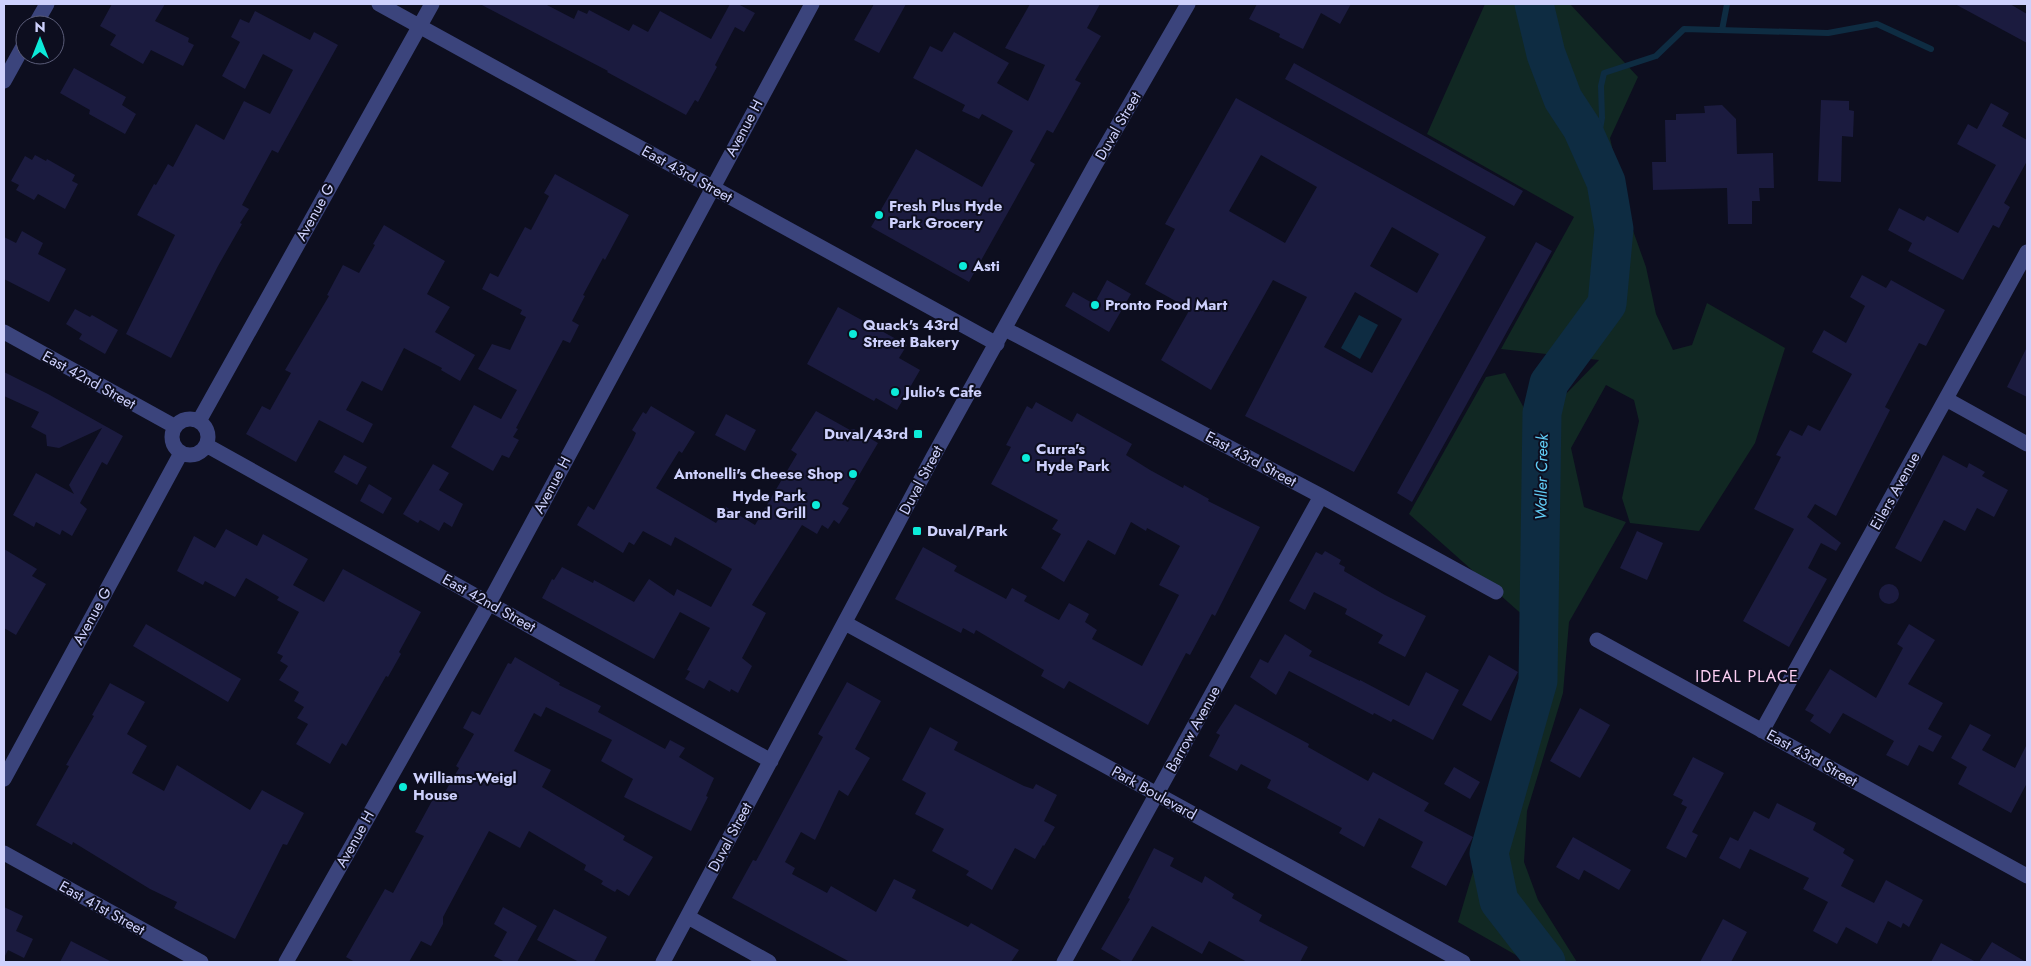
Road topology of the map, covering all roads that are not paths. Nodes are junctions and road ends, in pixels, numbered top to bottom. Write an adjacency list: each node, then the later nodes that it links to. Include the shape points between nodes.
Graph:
1 (47, 4): 6 (street)
2 (379, 4): 7 (street, East 43rd Street)
3 (432, 4): 7 (street, Avenue G)
4 (812, 4): 10 (street, Avenue H)
5 (1188, 4): 12 (street, Duval Street)
6 (41, 15)
7 (419, 26): 10 (street, East 43rd Street); 16 (street, Avenue G)
8 (15, 61): 9 (street)
9 (4, 81)
10 (712, 188): 14 (street, East 43rd Street); 23 (street, Avenue H)
11 (2027, 252): 15 (street, Eilers Avenue)
12 (1005, 329): 14 (street, Duval Street); 21 (street, East 43rd Street)
13 (4, 332): 17 (street, East 42nd Street)
14 (996, 344): 24 (street, Duval Street)
15 (1946, 399): 18 (street); 26 (street, Eilers Avenue)
16 (199, 421): 17 (street, via 184,419); 19 (street, via 208,433)
17 (174, 426): 20 (street, via 172,443)
18 (2027, 444)
19 (206, 445): 20 (street, via 197,454); 23 (street, East 42nd Street)
20 (181, 453): 28 (street, Avenue G)
21 (1321, 496): 22 (street, East 43rd Street); 29 (street, Barrow Avenue)
22 (1496, 592)
23 (489, 603): 27 (street, East 42nd Street); 34 (street, Avenue H)
24 (845, 623): 27 (street, Duval Street); 29 (street, Park Boulevard)
25 (1597, 640): 26 (street, East 43rd Street)
26 (1762, 731): 31 (street, East 43rd Street)
27 (771, 761): 32 (street, Duval Street)
28 (4, 779)
29 (1157, 794): 37 (street, Barrow Avenue); 38 (street, Park Boulevard)
30 (4, 852): 33 (street, East 41st Street)
31 (2027, 876)
32 (688, 917): 35 (street, Duval Street); 36 (street)
33 (201, 962)
34 (286, 962)
35 (663, 962)
36 (769, 962)
37 (1064, 962)
38 (1463, 962)

